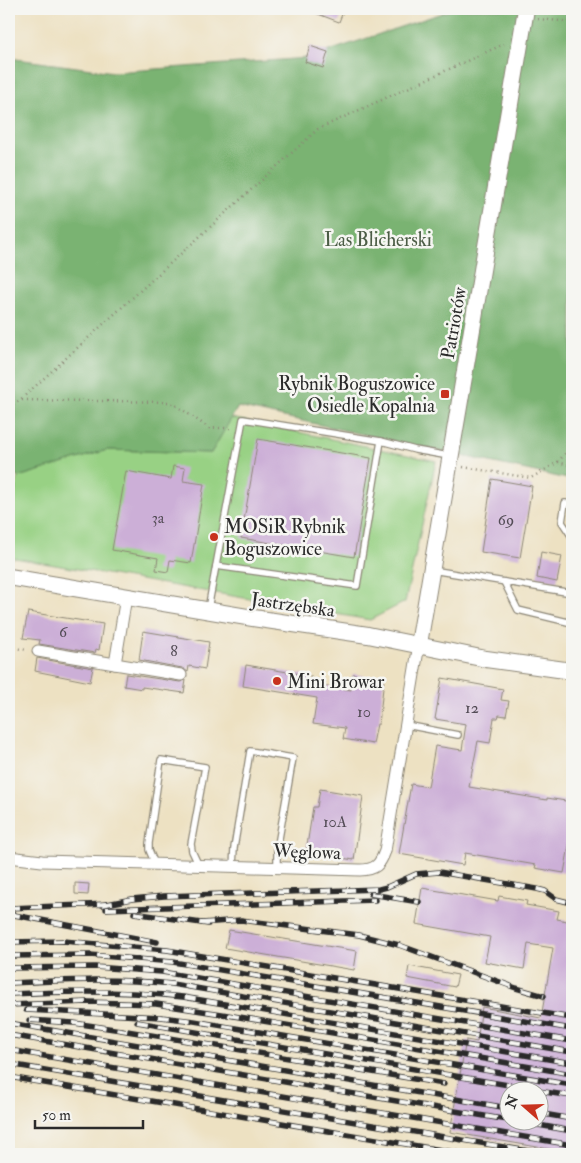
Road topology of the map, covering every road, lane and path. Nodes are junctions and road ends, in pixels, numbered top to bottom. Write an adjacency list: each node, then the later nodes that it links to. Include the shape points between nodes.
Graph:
1 (525, 13): 2 (path); 3 (street, Patriotów)
2 (572, 22)
3 (522, 36): 4 (path, via 318,129); 9 (street, Patriotów)
4 (20, 400): 5 (path); 6 (path, via 171,402 209,428)
5 (9, 407)
6 (241, 429): 7 (lane, via 243,418); 15 (lane)
7 (381, 441): 9 (lane); 15 (lane, via 357,586)
8 (572, 445): 10 (path)
9 (450, 460): 10 (path, via 531,478); 16 (street, Patriotów)
10 (558, 462): 11 (path)
11 (572, 466)
12 (572, 504): 13 (lane, via 565,503 562,522)
13 (572, 537): 14 (lane)
14 (572, 550)
15 (216, 566): 21 (lane)
16 (432, 570): 18 (lane); 23 (street, Patriotów)
17 (9, 577): 20 (street, Jastrzębska)
18 (504, 582): 19 (lane); 22 (lane, via 518,610)
19 (572, 593)
20 (126, 597): 21 (street, Jastrzębska); 26 (street)
21 (208, 611): 23 (street, Jastrzębska)
22 (572, 623)
23 (420, 644): 27 (street, Jastrzębska, via 486,659); 29 (street, Węglowa)
24 (9, 647): 25 (path)
25 (38, 651): 26 (street)
26 (114, 664): 28 (street)
27 (572, 671)
28 (181, 675)
29 (406, 725): 30 (lane); 35 (street, Węglowa, via 385,851 379,865 364,870)
30 (458, 735)
31 (9, 856): 32 (street, Węglowa, via 42,861)
32 (156, 864): 33 (street, Węglowa); 33 (lane, via 149,843 161,760 205,767 191,844)
33 (199, 866): 34 (street, Węglowa)
34 (233, 867): 35 (street, Węglowa); 35 (lane, via 250,751 293,758 277,850)
35 (277, 868)

